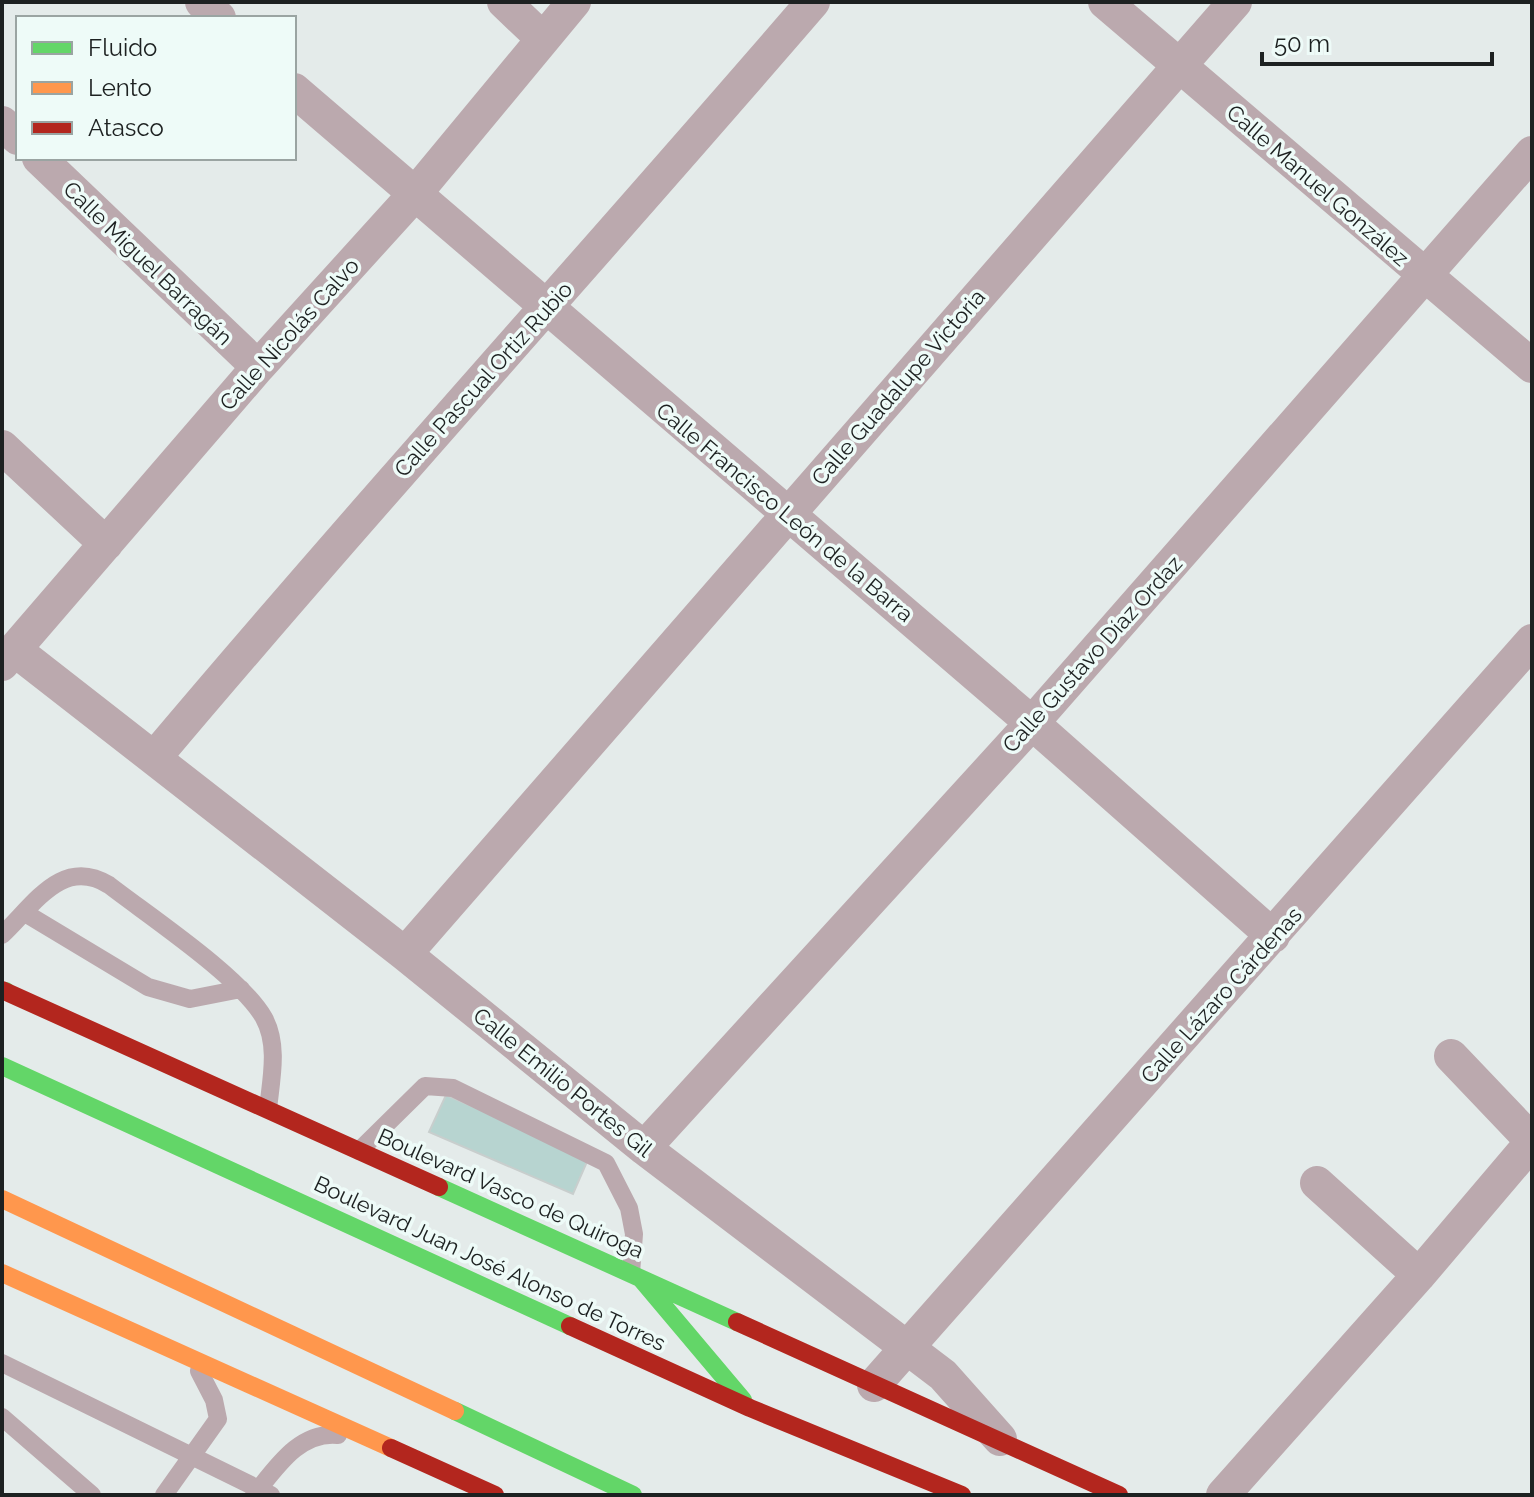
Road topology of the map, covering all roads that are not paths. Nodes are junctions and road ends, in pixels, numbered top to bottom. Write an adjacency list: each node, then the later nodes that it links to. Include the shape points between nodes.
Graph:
1 (202, 2): 7 (street)
2 (504, 2): 8 (street)
3 (574, 2): 8 (street, Calle Nicolás Calvo)
4 (813, 2): 15 (street, Calle Pascual Ortiz Rubio)
5 (1105, 2): 9 (street, Calle Manuel González)
6 (1235, 2): 9 (street, Calle Guadalupe Victoria)
7 (217, 16)
8 (543, 39): 13 (street, Calle Nicolás Calvo)
9 (1180, 67): 14 (street, Calle Manuel González); 19 (street, Calle Guadalupe Victoria)
10 (296, 92): 13 (street, Calle Francisco León de la Barra)
11 (1532, 153): 14 (street, Calle Gustavo Díaz Ordaz)
12 (41, 160): 17 (street, Calle Miguel Barragán)
13 (414, 195): 15 (street, Calle Francisco León de la Barra); 17 (street, Calle Nicolás Calvo)
14 (1426, 277): 16 (street, Calle Manuel González); 23 (street, Calle Gustavo Díaz Ordaz)
15 (547, 309): 19 (street, Calle Francisco León de la Barra); 24 (street, Calle Pascual Ortiz Rubio, via 347,529)
16 (1532, 366)
17 (258, 367): 20 (street, Calle Nicolás Calvo)
18 (2, 447): 20 (street)
19 (787, 513): 23 (street, Calle Francisco León de la Barra); 28 (street, Calle Guadalupe Victoria)
20 (106, 544): 22 (street, Calle Nicolás Calvo)
21 (1532, 641): 27 (street, Calle Lázaro Cárdenas)
22 (9, 657): 24 (street, Calle Emilio Portes Gil)
23 (1032, 723): 27 (street, Calle Francisco León de la Barra); 35 (street, Calle Gustavo Díaz Ordaz)
24 (155, 757): 28 (street, Calle Emilio Portes Gil)
25 (25, 913): 26 (lane); 29 (lane, via 148,987 190,999); 29 (lane, via 59,880 86,874 109,885)
26 (2, 935)
27 (1273, 936): 42 (street, Calle Lázaro Cárdenas)
28 (405, 954): 35 (street, Calle Emilio Portes Gil)
29 (241, 989): 33 (lane, via 264,1019 271,1040)
30 (3, 991): 33 (main road, Boulevard Vasco de Quiroga)
31 (1451, 1056): 34 (street)
32 (2, 1066): 46 (main road, Boulevard Juan José Alonso de Torres)
33 (268, 1109): 36 (main road, Boulevard Vasco de Quiroga)
34 (1532, 1141): 40 (street)
35 (644, 1148): 42 (street, Calle Emilio Portes Gil)
36 (359, 1151): 41 (main road, Boulevard Vasco de Quiroga); 41 (lane, via 425,1086 453,1088 606,1163 629,1208)
37 (1317, 1183): 40 (street)
38 (2, 1199): 55 (main road)
39 (2, 1273): 43 (main road)
40 (1419, 1275): 58 (street)
41 (636, 1276): 45 (main road, Boulevard Vasco de Quiroga); 46 (main road)
42 (907, 1347): 45 (street, Calle Lázaro Cárdenas); 49 (street, Calle Emilio Portes Gil, via 943,1375)
43 (191, 1358): 48 (main road); 50 (lane, via 206,1382 218,1419)
44 (2, 1363): 50 (lane)
45 (874, 1385): 49 (main road, Boulevard Vasco de Quiroga)
46 (750, 1408): 56 (main road, Boulevard Juan José Alonso de Torres)
47 (2, 1417): 52 (lane)
48 (372, 1439): 51 (lane, via 327,1434 306,1442 285,1455); 54 (main road)
49 (1001, 1440): 57 (main road, Calle Emilio Portes Gil)
50 (193, 1457): 51 (lane); 53 (lane)
51 (261, 1493)
52 (92, 1495)
53 (164, 1495)
54 (495, 1495)
55 (633, 1495)
56 (962, 1495)
57 (1119, 1495)
58 (1223, 1495)

